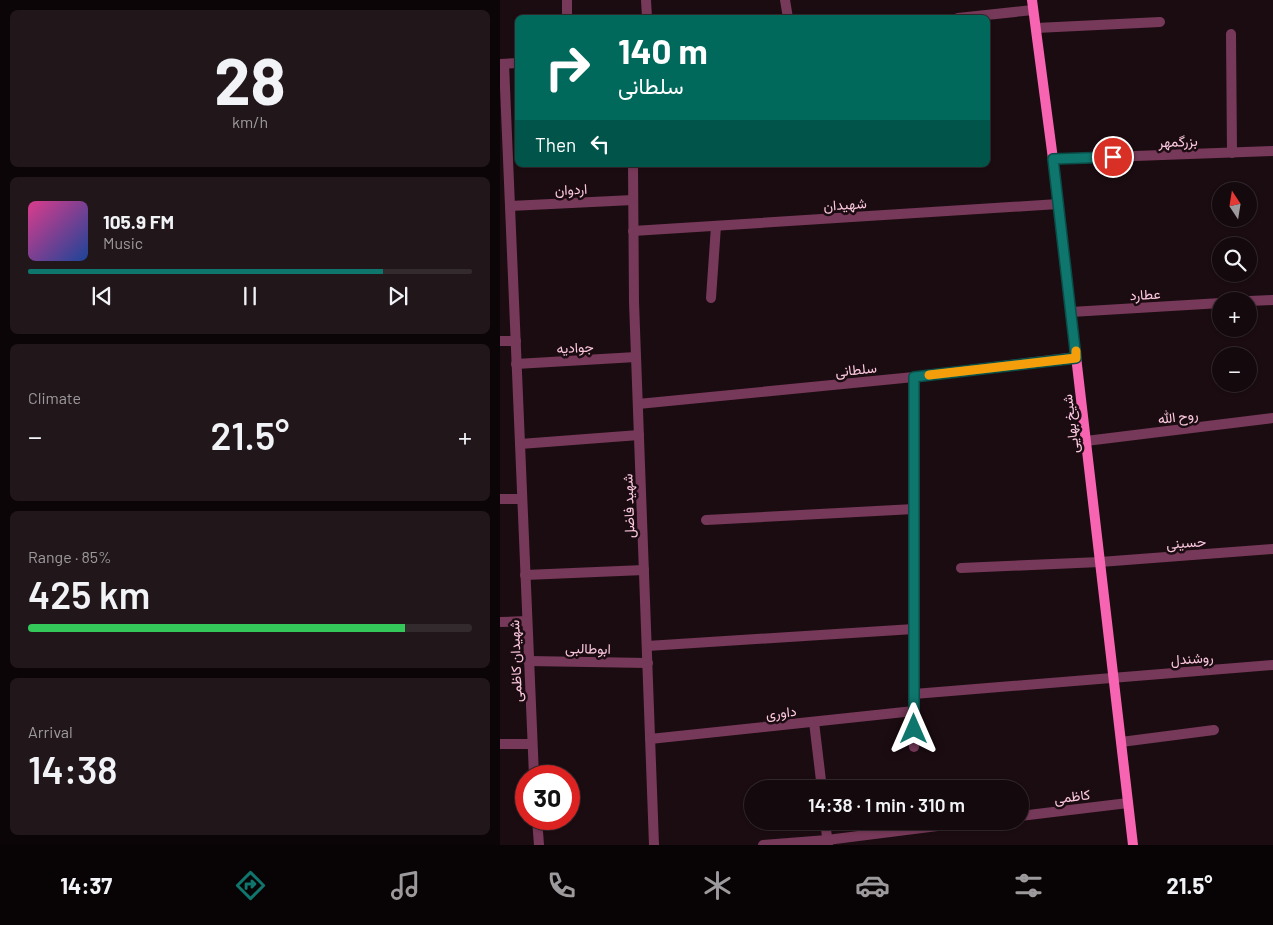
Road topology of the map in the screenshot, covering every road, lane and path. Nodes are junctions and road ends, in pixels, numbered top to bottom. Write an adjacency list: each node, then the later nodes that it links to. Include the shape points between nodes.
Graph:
1 (567, 0): 5 (street)
2 (646, 0): 6 (street)
3 (785, 0): 7 (street)
4 (1033, 5): 8 (street); 10 (main road, شیخ بهایی)
5 (567, 15)
6 (647, 15)
7 (788, 15)
8 (975, 15)
9 (1160, 22): 10 (street)
10 (1036, 28): 16 (main road, شیخ بهایی)
11 (1231, 34): 15 (street)
12 (515, 63): 13 (street)
13 (502, 64): 20 (street, شهیدان کاظمی)
14 (1273, 151): 15 (street, بزرگمهر)
15 (1232, 153): 16 (street, بزرگمهر)
16 (1053, 159): 19 (main road, شیخ بهایی)
17 (633, 167): 18 (street, شهید فاضل)
18 (632, 200): 20 (street, اردوان); 22 (street, شهید فاضل)
19 (1058, 204): 21 (street, شهیدان); 27 (main road, شیخ بهایی)
20 (510, 206): 29 (street, شهیدان کاظمی)
21 (716, 226): 22 (street, شهیدان); 23 (street)
22 (633, 231): 30 (street, شهید فاضل)
23 (711, 298)
24 (1273, 300): 25 (street)
25 (1257, 301)
26 (1212, 304): 27 (street, عطارد)
27 (1071, 312): 31 (main road, شیخ بهایی)
28 (500, 341): 29 (street)
29 (516, 341): 32 (street, شهیدان کاظمی)
30 (636, 357): 32 (street, جوادیه); 34 (street, شهید فاضل)
31 (1076, 358): 33 (street, سلطانی); 37 (main road, شیخ بهایی)
32 (516, 364): 38 (street, شهیدان کاظمی)
33 (914, 377): 34 (street, سلطانی); 41 (street)
34 (638, 404): 36 (street, شهید فاضل)
35 (1273, 418): 37 (street, روح الله)
36 (639, 435): 38 (street); 46 (street, شهید فاضل)
37 (1086, 441): 44 (main road, شیخ بهایی)
38 (520, 444): 40 (street, شهیدان کاظمی)
39 (500, 499): 40 (street)
40 (522, 499): 47 (street, شهیدان کاظمی)
41 (914, 509): 42 (street); 50 (street)
42 (706, 520)
43 (1273, 550): 44 (street, حسینی)
44 (1100, 562): 45 (street, حسینی); 55 (main road, شیخ بهایی)
45 (961, 568)
46 (644, 570): 47 (street); 51 (street, شهید فاضل)
47 (525, 575): 48 (street, شهیدان کاظمی)
48 (527, 621): 49 (street); 52 (street, شهیدان کاظمی)
49 (500, 622)
50 (914, 630): 51 (street); 56 (street)
51 (647, 646): 53 (street, شهید فاضل)
52 (528, 661): 53 (street, ابوطالبی); 63 (street, شهیدان کاظمی)
53 (648, 663): 60 (street, شهید فاضل)
54 (1273, 665): 55 (street, روشندل)
55 (1114, 678): 56 (street); 61 (main road, شیخ بهایی)
56 (914, 694): 57 (street)
57 (914, 711): 58 (street, داوری); 64 (street)
58 (814, 722): 60 (street, داوری); 66 (street)
59 (1214, 730): 61 (street)
60 (650, 739): 73 (street, شهید فاضل)
61 (1121, 742): 67 (main road, شیخ بهایی)
62 (500, 744): 63 (street)
63 (532, 744): 65 (street, شهیدان کاظمی)
64 (914, 747)
65 (533, 765)
66 (821, 780)
67 (1128, 802): 68 (street, کاظمی); 75 (main road, شیخ بهایی)
68 (1029, 815)
69 (538, 830): 72 (street)
70 (913, 830): 71 (street)
71 (827, 842): 74 (street)
72 (539, 845)
73 (654, 845)
74 (763, 845)
75 (1133, 845)

